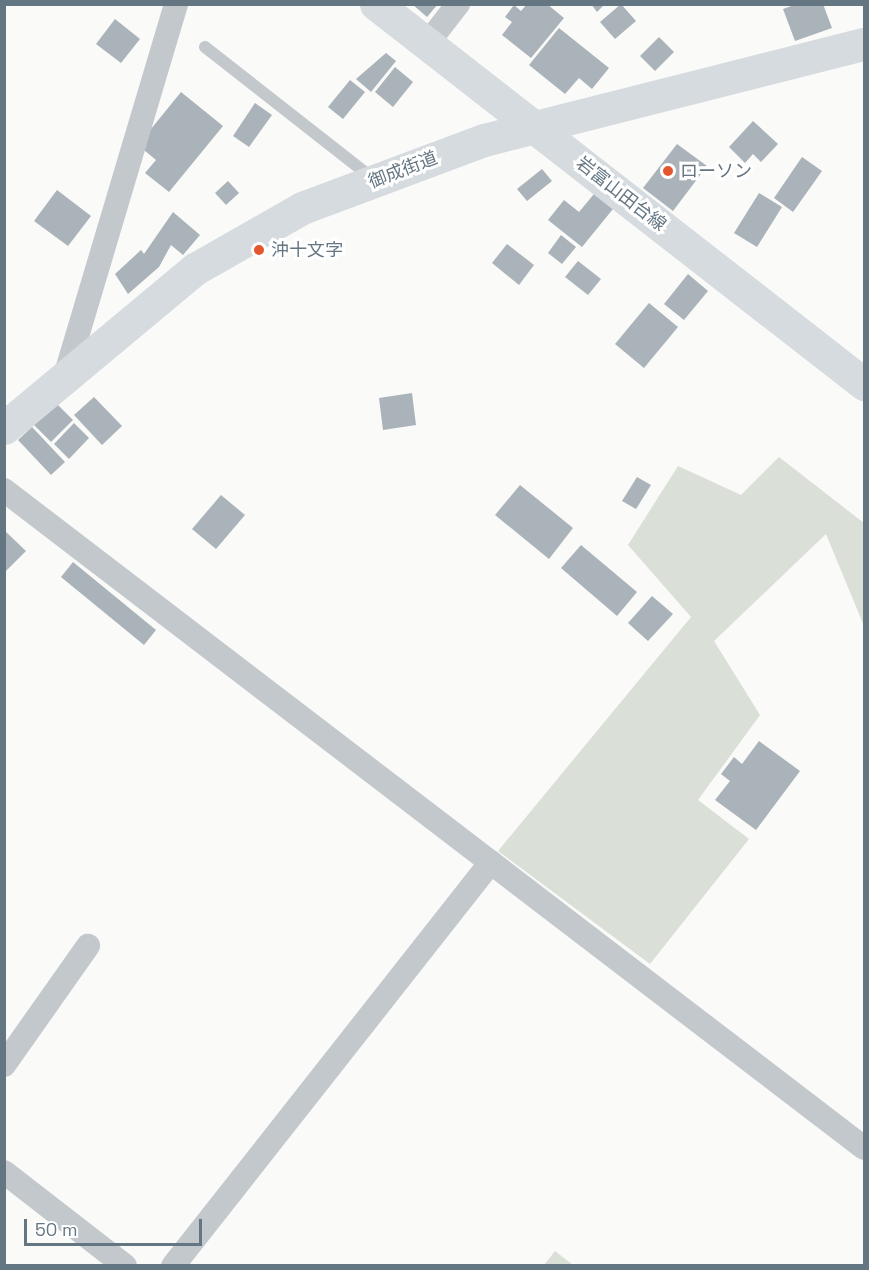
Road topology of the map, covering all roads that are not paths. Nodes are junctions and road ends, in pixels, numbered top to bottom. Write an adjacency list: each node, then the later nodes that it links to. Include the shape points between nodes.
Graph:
1 (176, 4): 9 (street)
2 (376, 4): 4 (street, 岩富山田台線)
3 (458, 4): 4 (street)
4 (427, 44): 7 (street, 岩富山田台線)
5 (864, 44): 7 (street, 御成街道)
6 (205, 47): 8 (lane)
7 (535, 128): 8 (street, 御成街道, via 484,140); 10 (street, 岩富山田台線)
8 (375, 181): 9 (street, 御成街道, via 302,208 231,246)
9 (67, 370): 11 (street, 御成街道)
10 (864, 384)
11 (4, 428)
12 (4, 490): 13 (street)
13 (491, 862): 16 (street); 19 (street)
14 (88, 946): 15 (street)
15 (4, 1065)
16 (864, 1149)
17 (4, 1172): 18 (street)
18 (125, 1266)
19 (173, 1266)

